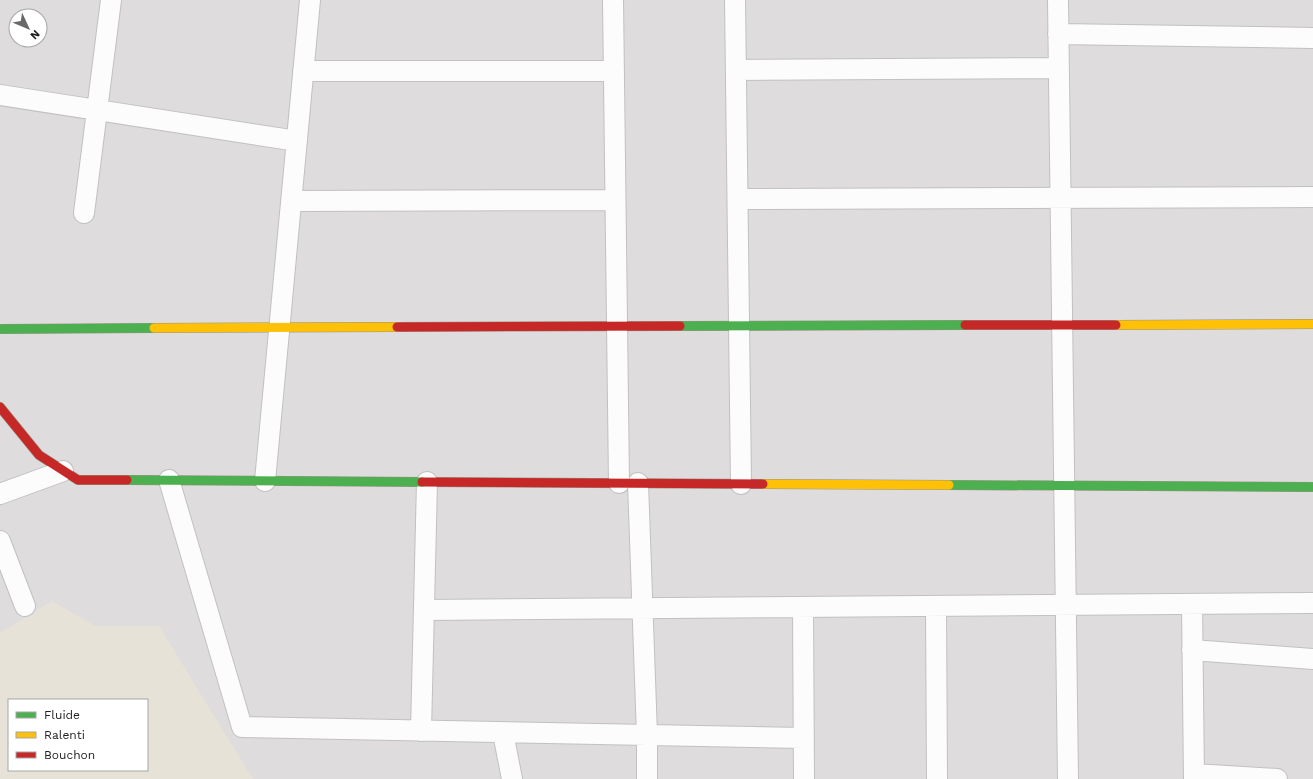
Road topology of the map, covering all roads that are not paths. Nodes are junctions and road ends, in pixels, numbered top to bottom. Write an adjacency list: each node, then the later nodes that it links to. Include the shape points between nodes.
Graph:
1 (110, 0): 13 (street)
2 (310, 0): 10 (street)
3 (612, 0): 11 (street)
4 (735, 0): 9 (street)
5 (1058, 0): 6 (street)
6 (1058, 34): 7 (street); 8 (street)
7 (1313, 38)
8 (1059, 68): 9 (street); 16 (street)
9 (736, 70): 17 (street)
10 (303, 71): 11 (street); 14 (street)
11 (614, 71): 18 (street)
12 (0, 95): 13 (street)
13 (97, 110): 14 (street); 20 (street)
14 (297, 141): 19 (street)
15 (1313, 196): 16 (street)
16 (1060, 198): 17 (street); 22 (street)
17 (738, 199): 23 (street)
18 (615, 200): 19 (street); 24 (street)
19 (292, 201): 26 (street)
20 (84, 213)
21 (1313, 324): 22 (street)
22 (1062, 325): 23 (street); 34 (street)
23 (739, 326): 24 (street); 33 (street)
24 (617, 327): 26 (street); 32 (street)
25 (0, 328): 26 (street)
26 (280, 328): 30 (street)
27 (0, 407): 28 (street, via 39,455)
28 (63, 471): 29 (street, via 78,480); 36 (street)
29 (169, 480): 30 (street); 48 (street, via 242,727)
30 (265, 481): 31 (street)
31 (427, 482): 32 (street); 45 (street)
32 (628, 483): 33 (street); 44 (street)
33 (741, 484): 34 (street)
34 (1064, 486): 35 (street); 40 (street)
35 (1313, 487)
36 (0, 494)
37 (0, 541): 41 (street)
38 (1313, 603): 39 (street)
39 (1192, 604): 40 (street); 46 (street)
40 (1066, 605): 42 (street); 57 (street)
41 (25, 606)
42 (936, 606): 43 (street); 56 (street)
43 (803, 607): 44 (street); 51 (street)
44 (641, 608): 45 (street); 50 (street)
45 (424, 610): 48 (street)
46 (1192, 650): 47 (street); 52 (street)
47 (1313, 659)
48 (421, 731): 49 (street)
49 (503, 732): 50 (street); 53 (street)
50 (647, 735): 51 (street); 54 (street)
51 (804, 738): 55 (street)
52 (1194, 776): 58 (street)
53 (512, 779)
54 (647, 779)
55 (804, 779)
56 (937, 779)
57 (1068, 779)
58 (1277, 779)

